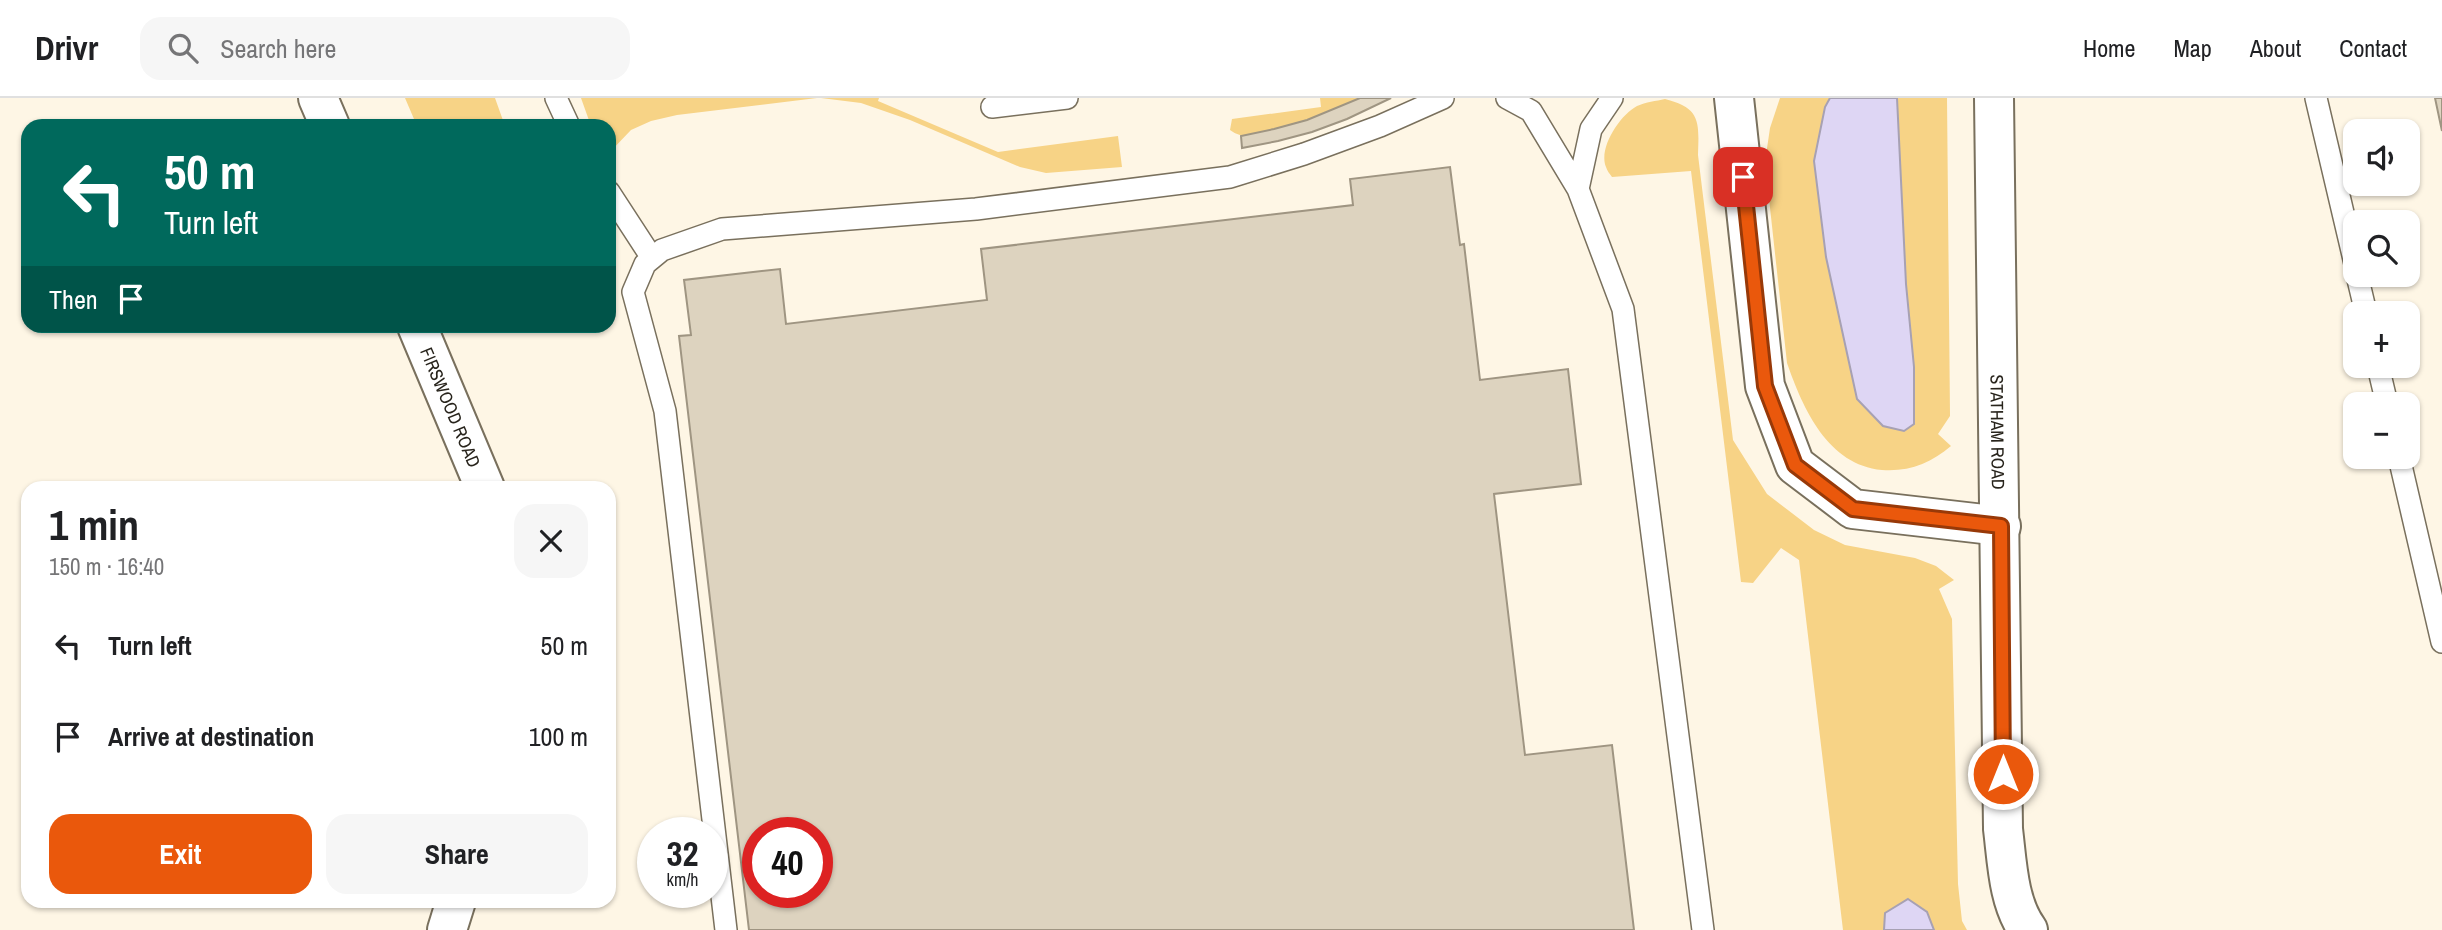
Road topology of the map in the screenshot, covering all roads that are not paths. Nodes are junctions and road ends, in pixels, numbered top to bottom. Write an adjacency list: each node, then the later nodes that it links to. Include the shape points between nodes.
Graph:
1 (318, 98): 11 (street)
2 (556, 98): 12 (lane)
3 (1067, 98): 10 (lane)
4 (1443, 98): 16 (lane, via 1304,155 1230,177 976,209 722,229 662,250)
5 (1507, 98): 13 (lane, via 1531,111)
6 (1612, 98): 13 (lane, via 1591,128)
7 (1734, 98): 20 (street, via 1765,386 1795,465 1853,509)
8 (1994, 98): 20 (street, STATHAM ROAD)
9 (2316, 98): 15 (lane)
10 (992, 107)
11 (327, 119)
12 (566, 119)
13 (1578, 189): 25 (lane, via 1623,309)
14 (616, 203): 16 (lane)
15 (2343, 213)
16 (652, 258): 24 (lane, via 633,292 665,411)
17 (420, 333): 19 (street, FIRSWOOD ROAD)
18 (2402, 469): 21 (lane)
19 (482, 481)
20 (2001, 526): 26 (street, STATHAM ROAD, via 2003,829 2009,879)
21 (2442, 642)
22 (454, 908): 23 (street)
23 (447, 930)
24 (726, 930)
25 (1703, 930)
26 (2028, 930)

